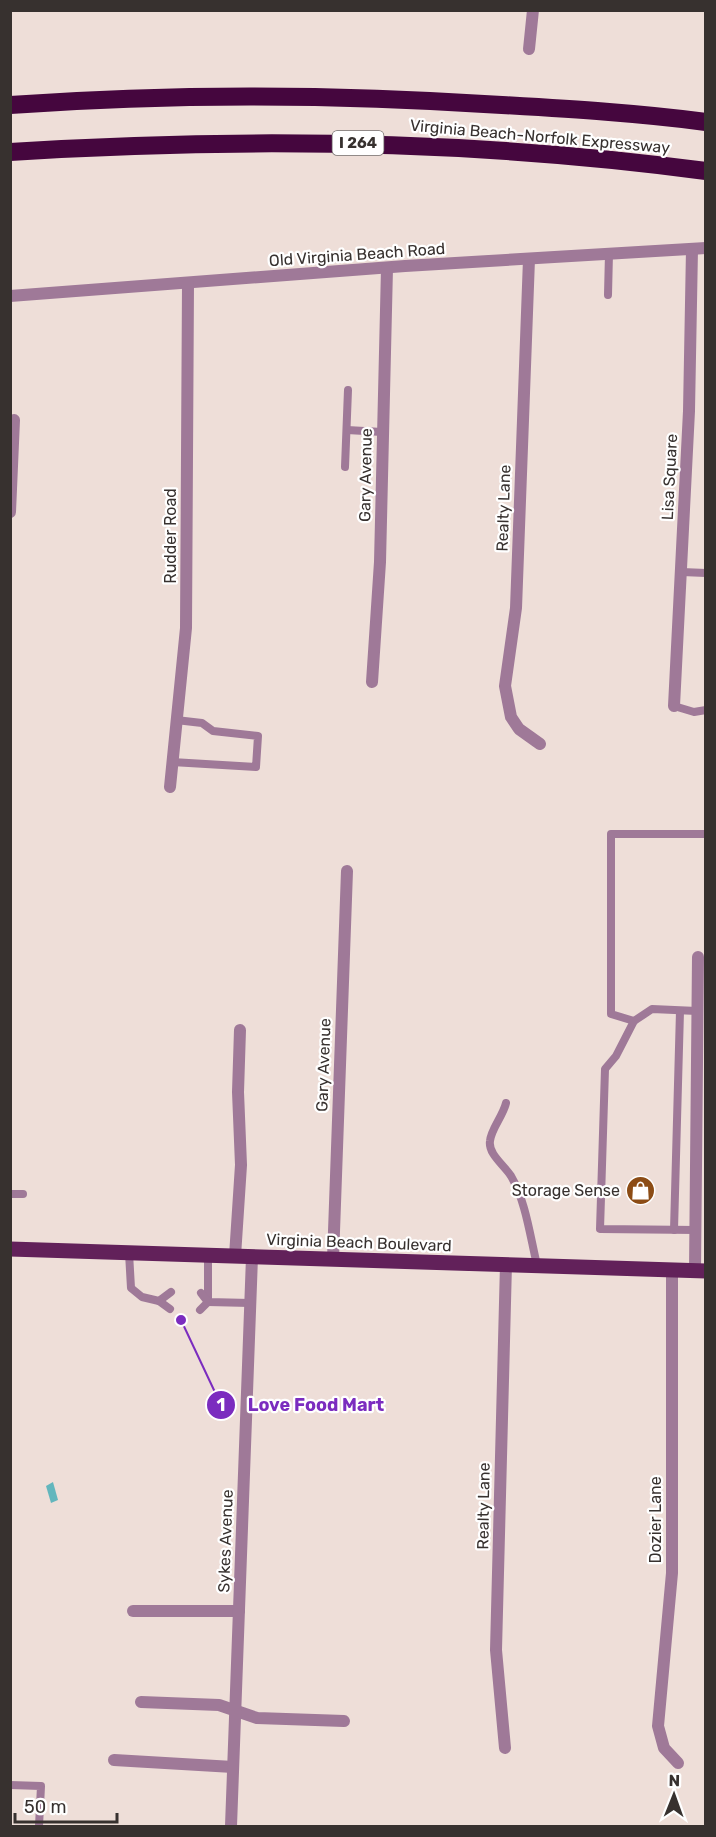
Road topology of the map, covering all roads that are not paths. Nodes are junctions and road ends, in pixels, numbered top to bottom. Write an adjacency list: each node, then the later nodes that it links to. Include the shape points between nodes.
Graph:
1 (534, 10): 2 (street)
2 (530, 49)
3 (10, 105): 4 (highway, Virginia Beach-Norfolk Expressway, via 174,97 312,96 560,108)
4 (705, 122)
5 (10, 152): 6 (highway, Virginia Beach-Norfolk Expressway / I 264, via 253,141 341,142 559,155)
6 (705, 171)
7 (705, 248): 8 (street, Old Virginia Beach Road)
8 (692, 249): 9 (street, Old Virginia Beach Road); 21 (street, Lisa Square)
9 (609, 253): 10 (street, Old Virginia Beach Road); 13 (lane)
10 (529, 258): 11 (street, Old Virginia Beach Road); 27 (street, Realty Lane, via 516,608 505,686 511,717 519,729)
11 (387, 268): 12 (street, Old Virginia Beach Road); 18 (street, Gary Avenue)
12 (188, 284): 14 (street, Old Virginia Beach Road); 26 (street, Rudder Road, via 186,628)
13 (608, 295)
14 (10, 296)
15 (348, 390): 17 (lane)
16 (14, 420): 20 (street)
17 (347, 430): 18 (lane); 19 (lane)
18 (382, 432): 23 (street, Gary Avenue, via 380,562)
19 (345, 467)
20 (10, 512)
21 (682, 572): 22 (lane); 24 (street, Lisa Square)
22 (705, 573)
23 (372, 682)
24 (675, 706): 25 (lane, via 694,712)
25 (705, 710)
26 (176, 720): 28 (street, Rudder Road); 28 (lane, via 202,723 213,731 258,736 256,767)
27 (540, 744)
28 (172, 762): 29 (street, Rudder Road)
29 (170, 787)
30 (705, 834): 35 (lane, via 611,834 612,1014)
31 (346, 872): 47 (street, Gary Avenue)
32 (701, 957): 34 (street)
33 (680, 1011): 34 (lane); 35 (lane, via 652,1009); 40 (lane)
34 (697, 1011): 41 (street)
35 (634, 1021): 40 (lane, via 605,1069 600,1229)
36 (240, 1029): 45 (street, via 241,1165)
37 (506, 1103): 49 (lane, via 489,1140 490,1147 519,1194)
38 (10, 1194): 39 (lane)
39 (23, 1194)
40 (674, 1230): 41 (lane)
41 (696, 1230): 51 (street)
42 (10, 1249): 43 (main road, Virginia Beach Boulevard)
43 (129, 1253): 44 (main road, Virginia Beach Boulevard); 54 (lane, via 131,1288 142,1297)
44 (208, 1255): 45 (main road, Virginia Beach Boulevard); 55 (lane)
45 (235, 1256): 46 (main road, Virginia Beach Boulevard)
46 (252, 1257): 47 (main road, Virginia Beach Boulevard); 56 (street, Sykes Avenue)
47 (333, 1259): 48 (main road, Virginia Beach Boulevard)
48 (506, 1264): 49 (main road, Virginia Beach Boulevard); 64 (street, Realty Lane, via 496,1650)
49 (537, 1265): 50 (main road, Virginia Beach Boulevard)
50 (672, 1270): 51 (main road, Virginia Beach Boulevard); 66 (street, Dozier Lane, via 672,1573 658,1726 664,1748)
51 (700, 1271)
52 (171, 1293): 54 (lane)
53 (201, 1293): 55 (lane)
54 (159, 1301): 57 (lane)
55 (208, 1302): 56 (lane); 58 (lane)
56 (250, 1303): 60 (street, Sykes Avenue)
57 (170, 1309)
58 (200, 1310)
59 (133, 1611): 60 (street)
60 (239, 1611): 62 (street, Sykes Avenue)
61 (141, 1702): 62 (street, via 206,1703)
62 (234, 1710): 63 (street, via 256,1718); 67 (street, Sykes Avenue)
63 (344, 1721)
64 (505, 1748)
65 (114, 1760): 67 (street)
66 (678, 1763)
67 (233, 1767): 70 (street, Sykes Avenue)
68 (10, 1785): 69 (lane, via 41,1786)
69 (39, 1827)
70 (231, 1827)

